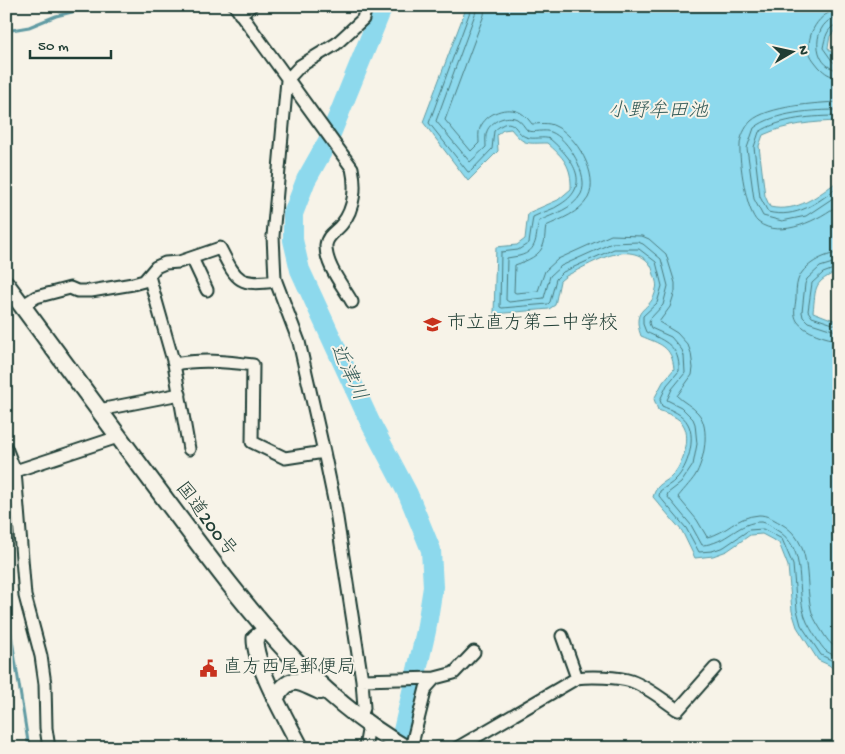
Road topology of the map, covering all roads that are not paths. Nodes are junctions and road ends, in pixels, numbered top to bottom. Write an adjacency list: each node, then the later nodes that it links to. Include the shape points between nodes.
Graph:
1 (250, 6): 3 (street)
2 (366, 6): 4 (street, via 363,19 336,44 300,66)
3 (237, 10): 4 (street)
4 (288, 80): 7 (street, via 273,236); 10 (street, via 352,168 355,182 353,201 344,222 329,236 326,244 331,266)
5 (192, 258): 6 (street, via 165,262); 7 (street, via 220,248 233,273 241,280 258,284); 8 (street)
6 (149, 276): 9 (street, via 133,284 91,292 70,288 36,298); 11 (street)
7 (276, 281): 17 (street, via 299,342)
8 (208, 290)
9 (13, 298): 13 (highway, 国道200号)
10 (352, 302)
11 (174, 364): 12 (street); 17 (street, via 227,361 253,365 252,442 285,458)
12 (180, 394): 13 (street); 16 (street)
13 (99, 410): 14 (highway, 国道200号)
14 (118, 437): 18 (street); 19 (highway, 国道200号)
15 (6, 448): 18 (street)
16 (189, 449)
17 (324, 452): 25 (street)
18 (11, 472): 29 (street, via 25,596 45,684)
19 (266, 630): 26 (highway, 国道200号); 27 (main road, via 255,638 254,648)
20 (562, 636): 23 (street)
21 (474, 652): 24 (street, via 454,673)
22 (715, 668): 23 (street, via 678,710 630,680)
23 (576, 678): 34 (street)
24 (430, 679): 25 (street); 33 (street)
25 (362, 680): 28 (street)
26 (334, 697): 27 (highway, via 300,682 291,682); 28 (highway, 国道200号)
27 (275, 698): 30 (main road)
28 (369, 725): 31 (street); 32 (highway, 国道200号)
29 (49, 748)
30 (301, 748)
31 (365, 748)
32 (405, 748)
33 (411, 748)
34 (458, 748)

